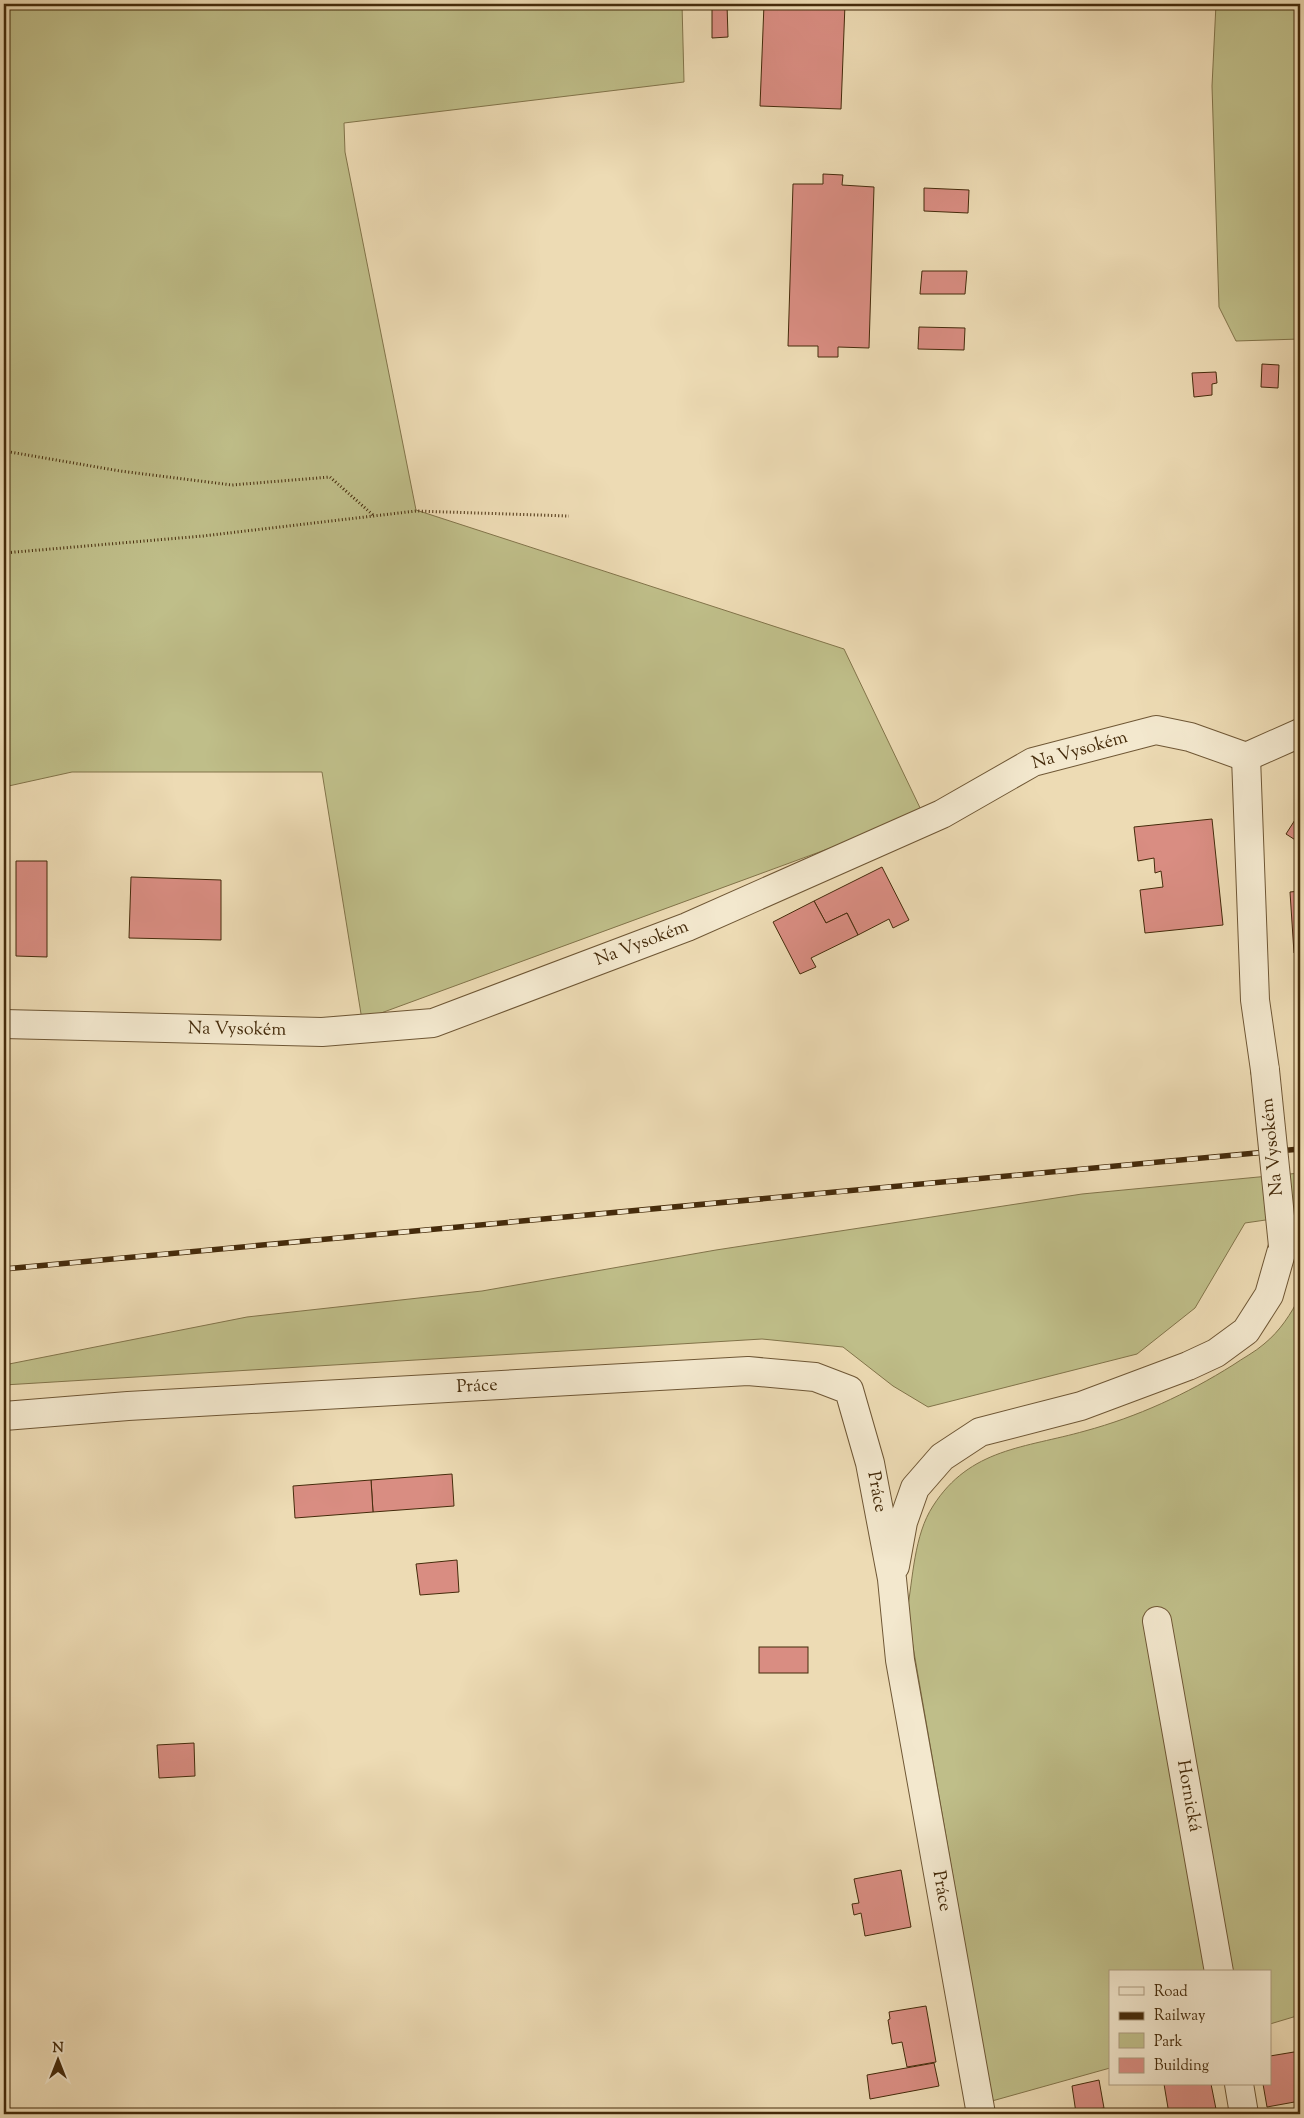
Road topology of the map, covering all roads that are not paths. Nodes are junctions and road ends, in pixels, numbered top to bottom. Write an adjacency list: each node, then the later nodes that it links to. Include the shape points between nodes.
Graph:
1 (1300, 733): 2 (street)
2 (1246, 757): 3 (street, Na Vysokém, via 1190,737 1156,730 1033,762 942,814 687,927 433,1023 322,1032); 5 (street, Na Vysokém, bridge, via 1255,1000 1283,1246 1269,1296 1246,1331 1216,1353 1081,1406 980,1432 942,1457 915,1488 903,1522)
3 (4, 1024)
4 (4, 1416): 5 (street, Práce, via 748,1370 815,1377 849,1390 870,1463)
5 (892, 1580): 9 (street, Práce, via 900,1660)
6 (1156, 1621): 7 (street, Hornická)
7 (1219, 1970)
8 (1239, 2086): 10 (street)
9 (981, 2114)
10 (1244, 2114)

